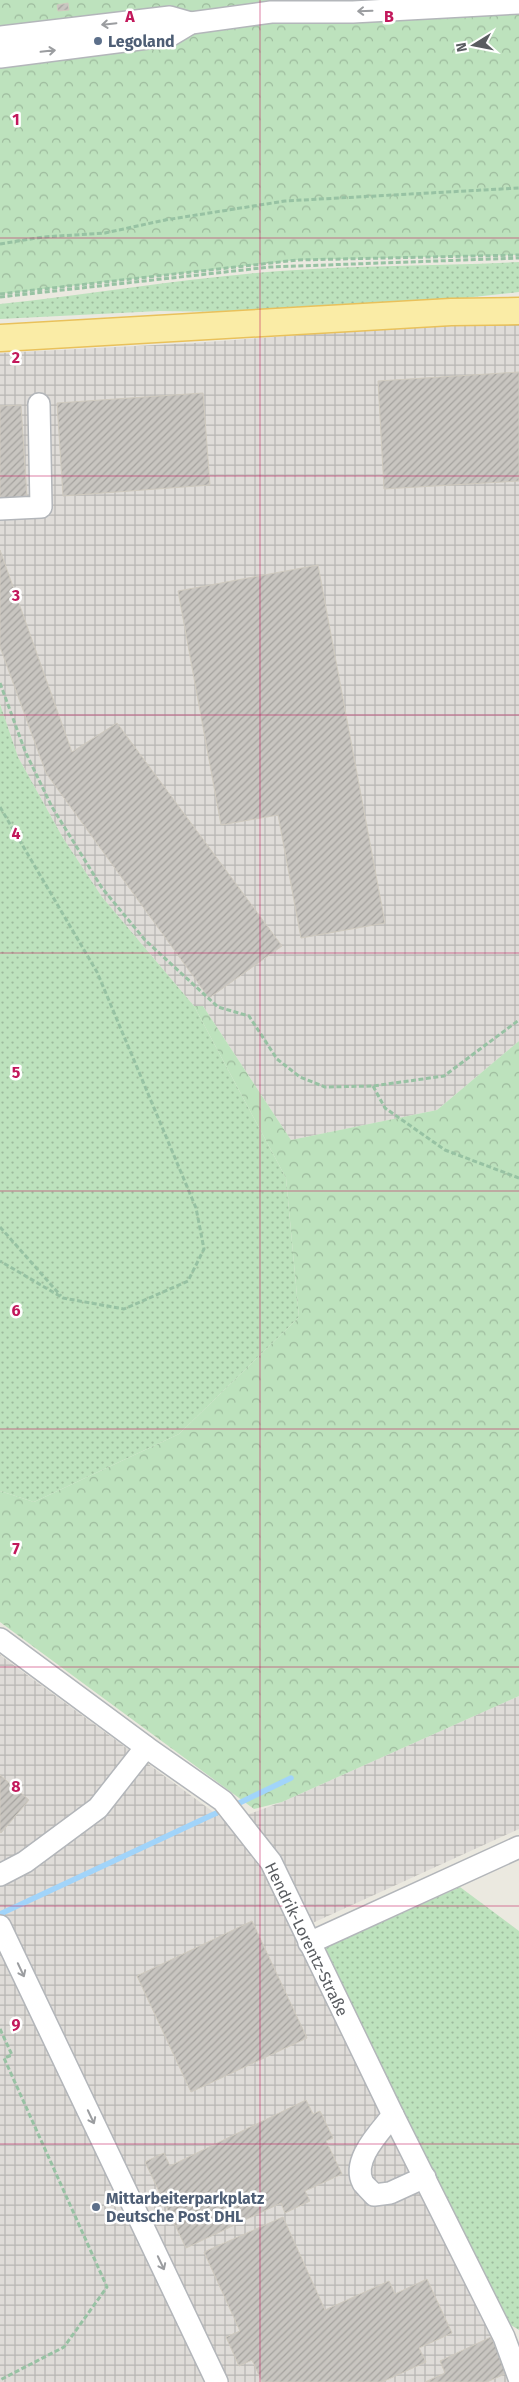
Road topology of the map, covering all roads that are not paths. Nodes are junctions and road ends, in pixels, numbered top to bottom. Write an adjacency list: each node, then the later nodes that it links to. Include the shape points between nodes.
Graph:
1 (519, 3): 2 (street, one-way to 2, via 353,12)
2 (272, 6): 3 (street)
3 (191, 23): 4 (street, one-way to 4, via 170,17); 5 (street, one-way to 3, via 171,35)
4 (0, 37)
5 (0, 57)
6 (519, 311): 7 (main road, via 441,312)
7 (0, 338)
8 (39, 404): 9 (street, via 41,507)
9 (0, 509)
10 (0, 1639): 11 (street, Hendrik-Lorentz-Straße)
11 (146, 1747): 13 (street, via 98,1808 25,1862); 15 (street, Hendrik-Lorentz-Straße, via 223,1801 271,1862)
12 (519, 1847): 15 (street)
13 (0, 1875)
14 (0, 1926): 19 (street, one-way to 19)
15 (309, 1943): 16 (street, Hendrik-Lorentz-Straße)
16 (393, 2115): 17 (street, Hendrik-Lorentz-Straße); 17 (street, via 360,2164 363,2183 374,2195 390,2193)
17 (425, 2177): 18 (street, Hendrik-Lorentz-Straße, via 504,2337)
18 (519, 2378)
19 (217, 2382)

